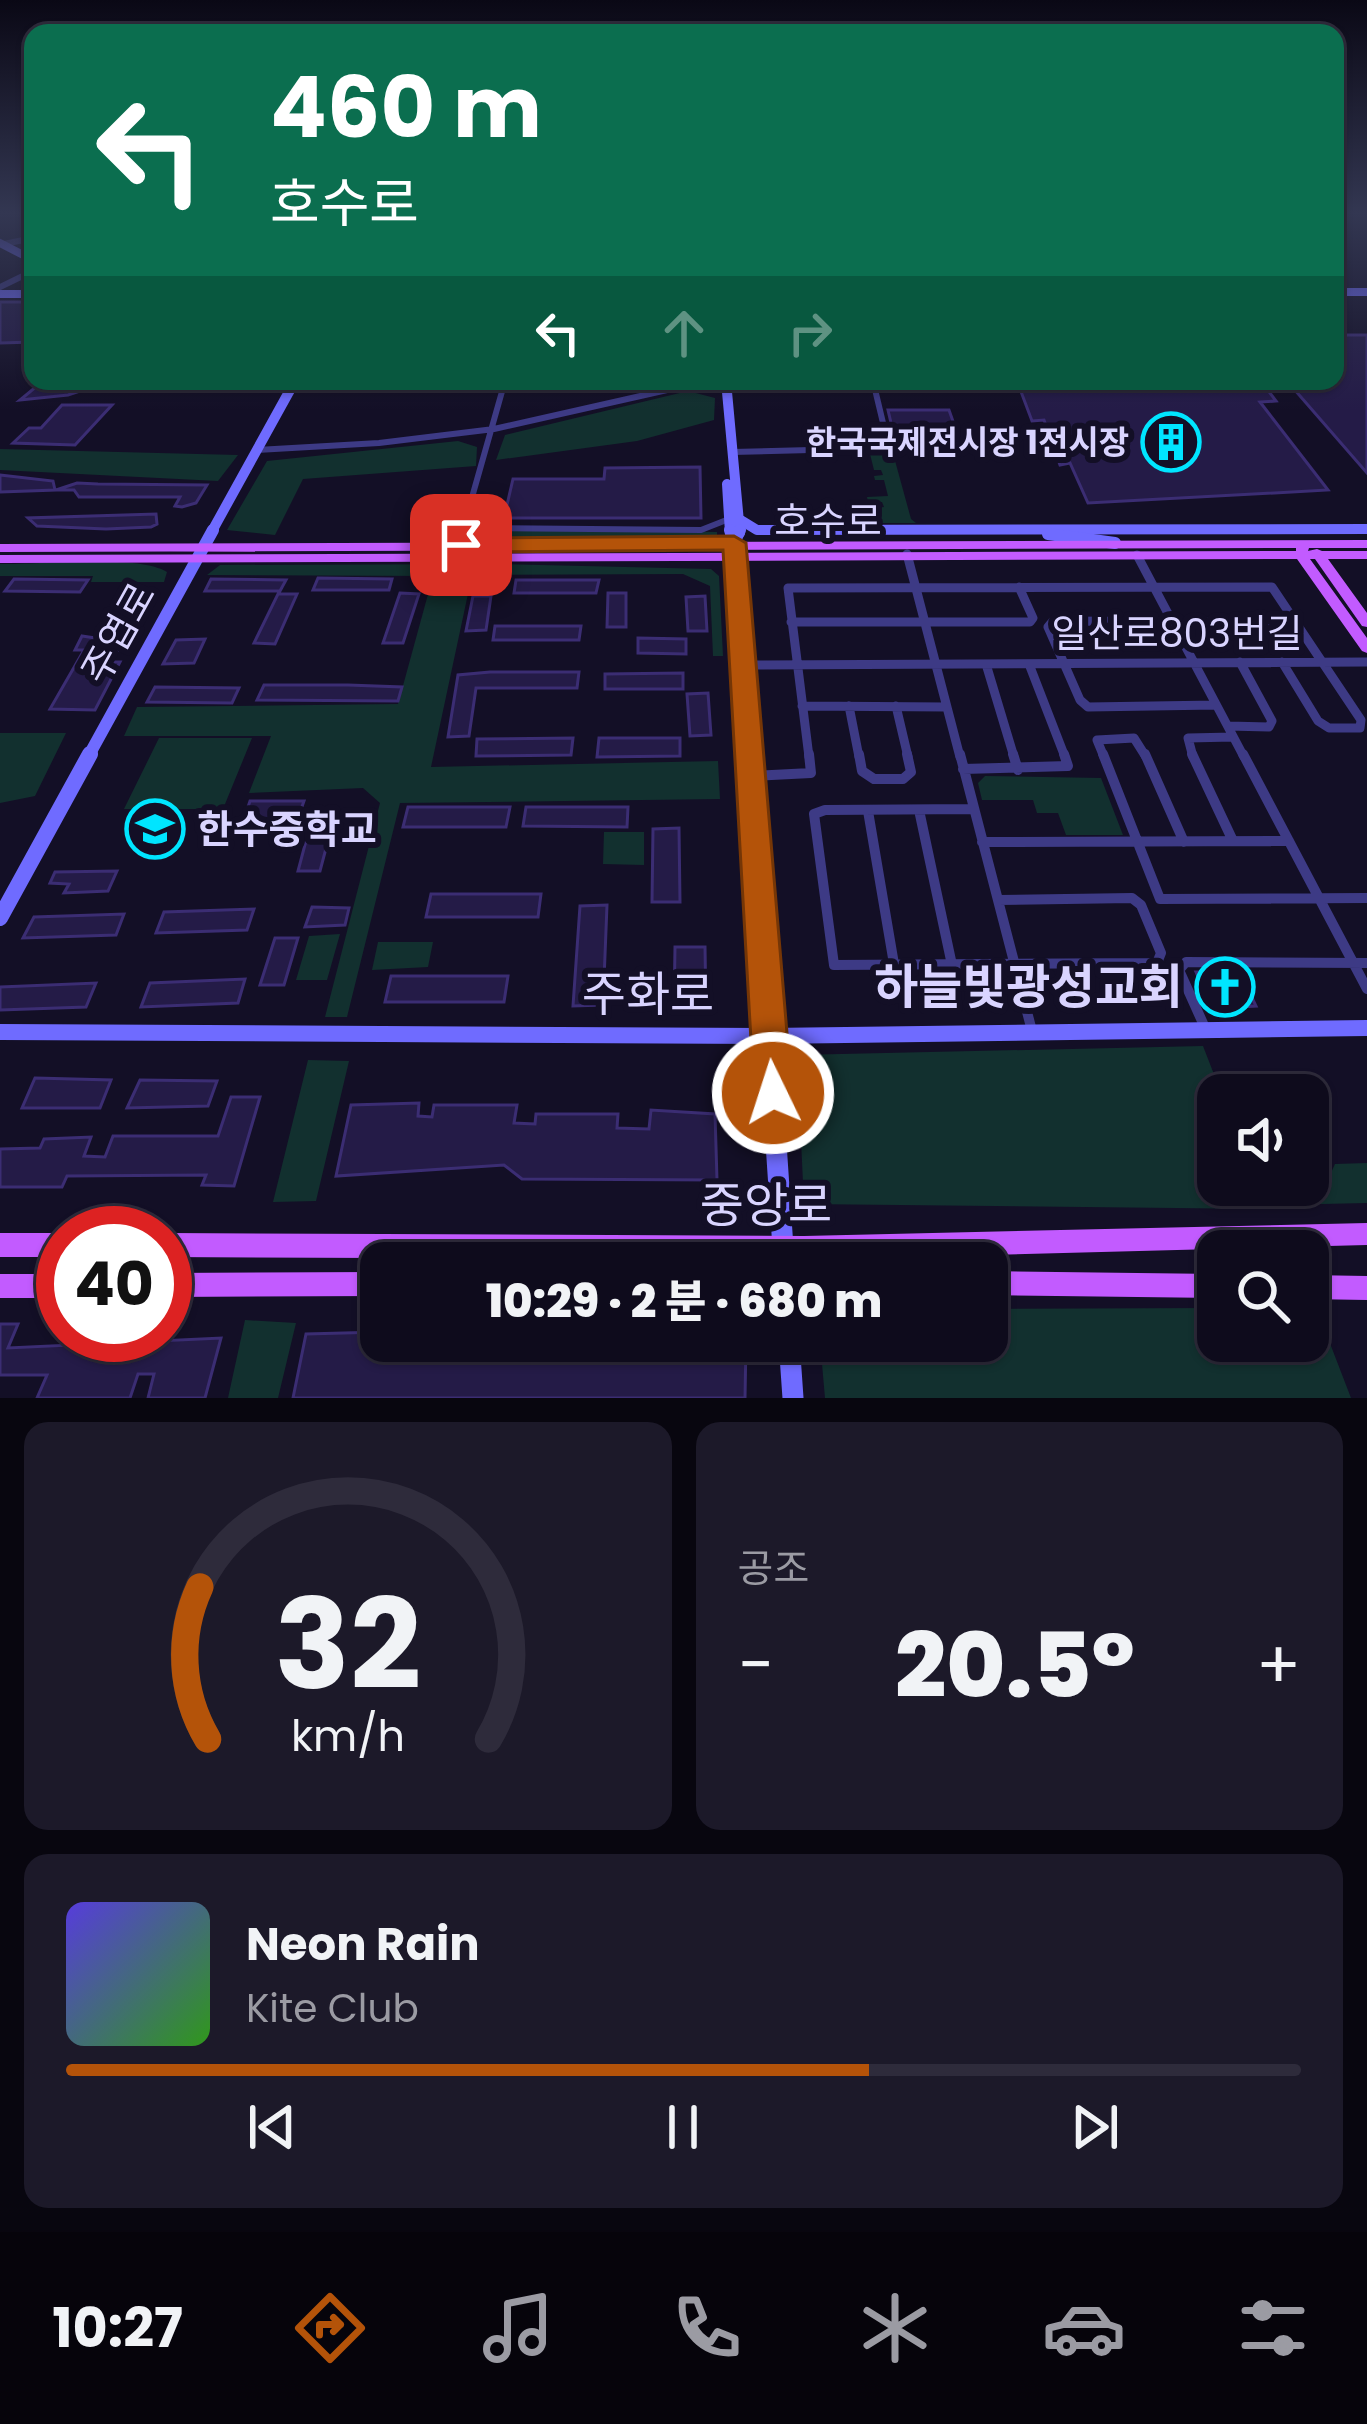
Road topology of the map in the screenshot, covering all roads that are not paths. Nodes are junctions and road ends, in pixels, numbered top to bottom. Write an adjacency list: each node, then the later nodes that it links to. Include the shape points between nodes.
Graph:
1 (290, 390): 10 (street, 주엽로)
2 (503, 390): 7 (street)
3 (667, 390): 7 (street)
4 (724, 390): 11 (street)
5 (724, 390): 13 (street)
6 (875, 390): 8 (street)
7 (494, 429): 10 (street); 12 (street)
8 (889, 448): 9 (street); 11 (street)
9 (941, 448)
10 (257, 450): 23 (street, 주엽로)
11 (732, 452): 13 (street)
12 (469, 518): 13 (street, via 489,528 701,530); 19 (street, via 463,530)
13 (734, 519): 14 (street, via 757,530); 21 (street)
14 (1001, 527): 15 (street); 16 (street)
15 (1367, 529)
16 (1120, 544): 17 (main road, 호수로); 21 (main road, 호수로)
17 (1253, 544): 22 (main road, 호수로); 26 (main road, via 1261,548)
18 (1367, 544): 22 (main road, 호수로)
19 (419, 546): 21 (main road, 호수로); 23 (main road, 호수로)
20 (0, 548): 23 (main road, 호수로)
21 (735, 549): 23 (main road, 호수로); 24 (main road, 호수로); 51 (street)
22 (1302, 550): 26 (main road, 호수로); 27 (main road); 31 (main road)
23 (199, 553): 29 (main road, 호수로); 72 (street, 주엽로)
24 (907, 554): 25 (main road, 호수로); 32 (street)
25 (1137, 555): 26 (main road, 호수로); 30 (street)
26 (1220, 555)
27 (1321, 555): 28 (main road); 34 (main road)
28 (1367, 555)
29 (0, 559)
30 (1154, 586): 33 (street); 35 (street); 38 (street, 일산로803번길, via 1272,587)
31 (1323, 586): 34 (main road, via 1329,582); 40 (main road)
32 (916, 587): 33 (street); 36 (street, via 788,589); 37 (street)
33 (1022, 587): 37 (street, via 1030,622)
34 (1351, 602): 39 (main road)
35 (1172, 621): 38 (street); 45 (street, via 1053,621 1048,627); 46 (street)
36 (791, 622): 37 (street); 47 (street)
37 (925, 622): 48 (street)
38 (1297, 622): 43 (street, 일산로803번길)
39 (1367, 623)
40 (1367, 648)
41 (1240, 662): 42 (street, 일산로803번길); 46 (street, 일산로803번길); 57 (street, via 1272,721)
42 (1282, 662): 43 (street, 일산로803번길); 43 (street, via 1318,721 1360,728)
43 (1325, 662): 44 (street, 일산로803번길)
44 (1367, 662)
45 (1064, 663): 46 (street, 일산로803번길); 50 (street, 일산로803번길); 52 (street, via 1088,707)
46 (1194, 663): 52 (street)
47 (798, 664): 48 (street, 일산로803번길); 51 (street, 일산로803번길); 53 (street)
48 (936, 664): 49 (street, 일산로803번길); 56 (street)
49 (986, 664): 50 (street, 일산로803번길); 59 (street)
50 (1029, 664): 59 (street, 일산로803번길, via 1067,766)
51 (743, 665): 60 (street)
52 (1216, 705): 57 (street)
53 (802, 706): 54 (street); 60 (street, via 811,773)
54 (850, 706): 55 (street); 55 (street, via 862,771 903,779 911,772)
55 (896, 706): 56 (street)
56 (947, 706): 58 (street)
57 (1231, 731): 64 (street); 68 (street, via 1186,742)
58 (963, 770): 59 (street); 61 (street)
59 (1018, 770)
60 (751, 776): 82 (street)
61 (974, 809): 62 (street); 65 (street)
62 (919, 810): 63 (street); 75 (street)
63 (868, 811): 74 (street); 74 (street, via 814,814 833,958)
64 (1289, 841): 68 (street); 69 (street)
65 (982, 842): 66 (street); 71 (street)
66 (1128, 842): 67 (street); 67 (street, via 1097,740 1140,743); 69 (street, via 1160,899)
67 (1184, 842): 68 (street)
68 (1233, 842)
69 (1319, 898): 70 (street); 73 (street)
70 (1367, 898)
71 (998, 900): 76 (street); 76 (street, via 1132,898 1161,953 1157,963)
72 (0, 918)
73 (1360, 963): 77 (street); 81 (street, via 1186,962 1178,970)
74 (893, 964): 75 (street)
75 (952, 964): 76 (street)
76 (1015, 965): 80 (street)
77 (1367, 989)
78 (1367, 1028): 81 (street, 주화로)
79 (0, 1032): 82 (street, 주화로)
80 (1032, 1033): 81 (street, 주화로); 82 (street, 주화로)
81 (1207, 1033)
82 (769, 1036): 84 (street)
83 (1367, 1234): 88 (main road, 중앙로)
84 (782, 1242)
85 (0, 1245): 86 (main road)
86 (36, 1245)
87 (192, 1245): 89 (main road, 중앙로)
88 (1008, 1247)
89 (360, 1248)
90 (1008, 1283): 95 (main road)
91 (360, 1284): 94 (main road)
92 (0, 1286): 93 (main road)
93 (36, 1286)
94 (192, 1286)
95 (1197, 1286)
96 (1329, 1287): 97 (main road)
97 (1367, 1288)
98 (790, 1362): 99 (street)
99 (793, 1398)

